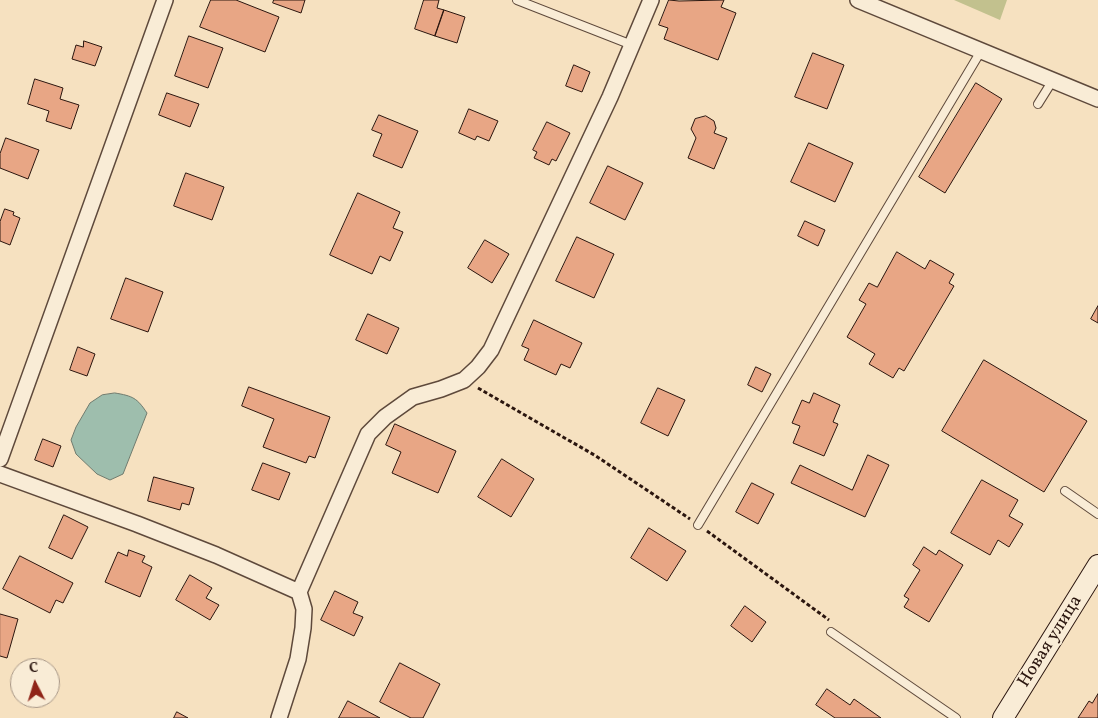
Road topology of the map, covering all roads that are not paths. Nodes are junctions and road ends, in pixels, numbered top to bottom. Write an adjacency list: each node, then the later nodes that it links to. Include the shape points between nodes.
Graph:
1 (165, 0): 10 (street)
2 (517, 0): 5 (lane)
3 (651, 0): 5 (street)
4 (858, 0): 6 (street)
5 (632, 45): 16 (street, via 491,350 464,380 413,397 368,434)
6 (981, 51): 7 (street); 14 (lane)
7 (1052, 80): 8 (street); 9 (lane)
8 (1098, 98)
9 (1038, 104)
10 (0, 459)
11 (0, 474): 16 (street, via 216,555)
12 (1064, 491): 13 (lane)
13 (1098, 514)
14 (698, 525)
15 (1098, 565): 20 (street, Новая улица)
16 (299, 592): 18 (street, via 304,609 303,628 298,659)
17 (831, 632): 19 (lane)
18 (279, 718)
19 (956, 718)
20 (1003, 718)

